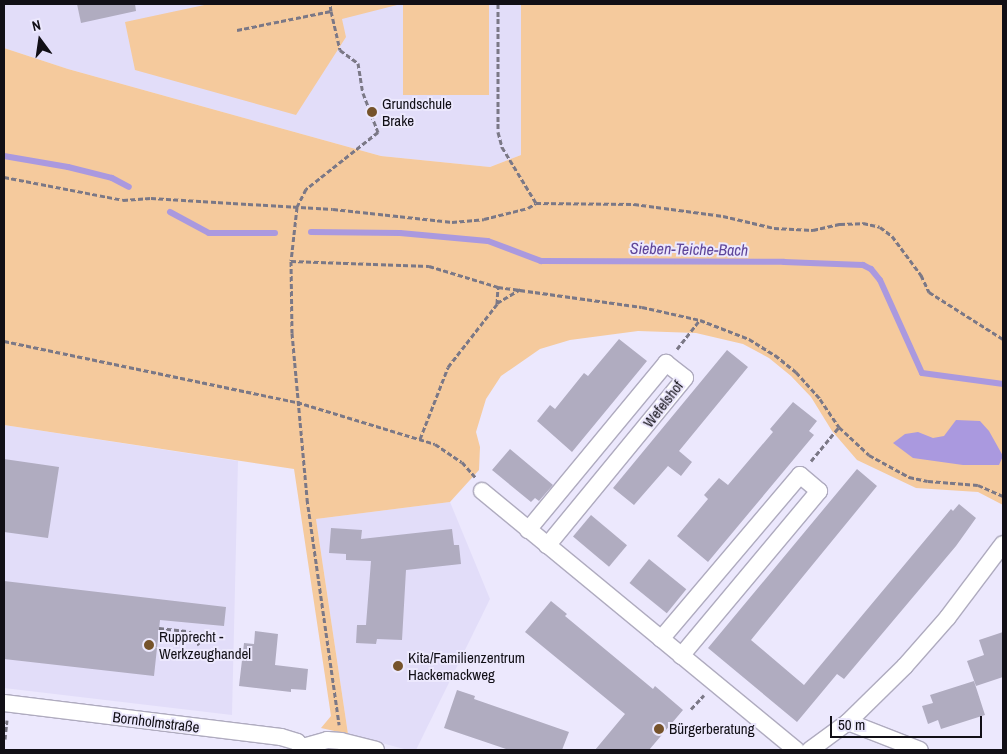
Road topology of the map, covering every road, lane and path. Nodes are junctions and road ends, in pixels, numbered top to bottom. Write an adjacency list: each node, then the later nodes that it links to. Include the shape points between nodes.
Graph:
1 (330, 4): 3 (path)
2 (498, 4): 6 (path, via 498,132 502,147)
3 (331, 11): 4 (path); 7 (path, via 340,50 358,63 363,93 378,132 320,176 306,189)
4 (237, 30)
5 (4, 178): 7 (path, via 123,200 151,198)
6 (536, 203): 7 (path, via 484,219 452,222); 13 (path, via 634,204 723,216 774,228 813,230 863,223 880,227 892,236 921,275 929,292)
7 (297, 207): 8 (path)
8 (291, 261): 9 (path, via 429,266); 16 (path)
9 (498, 286)
10 (520, 289): 11 (path)
11 (497, 304)
12 (700, 320): 15 (path)
13 (1003, 339)
14 (4, 341): 16 (path)
15 (666, 363): 20 (street, Wefelshof); 22 (street, Wefelshof, via 685,378)
16 (297, 402): 19 (path, via 435,444 470,469); 29 (path, via 307,499)
17 (839, 427): 18 (path)
18 (800, 475): 24 (street); 26 (street, via 819,491)
19 (482, 490): 20 (street)
20 (528, 530): 22 (street)
21 (1003, 544): 28 (street, via 918,652)
22 (547, 546): 24 (street)
23 (159, 628): 25 (path, via 189,631)
24 (661, 639): 26 (street)
25 (199, 644)
26 (681, 656): 32 (street)
27 (4, 703): 30 (street, Bornholmstraße, via 281,737 297,742)
28 (848, 722): 33 (street); 34 (street)
29 (341, 741): 30 (street, via 319,741); 31 (street)
30 (304, 749)
31 (376, 750)
32 (796, 750)
33 (810, 750)
34 (920, 750)

